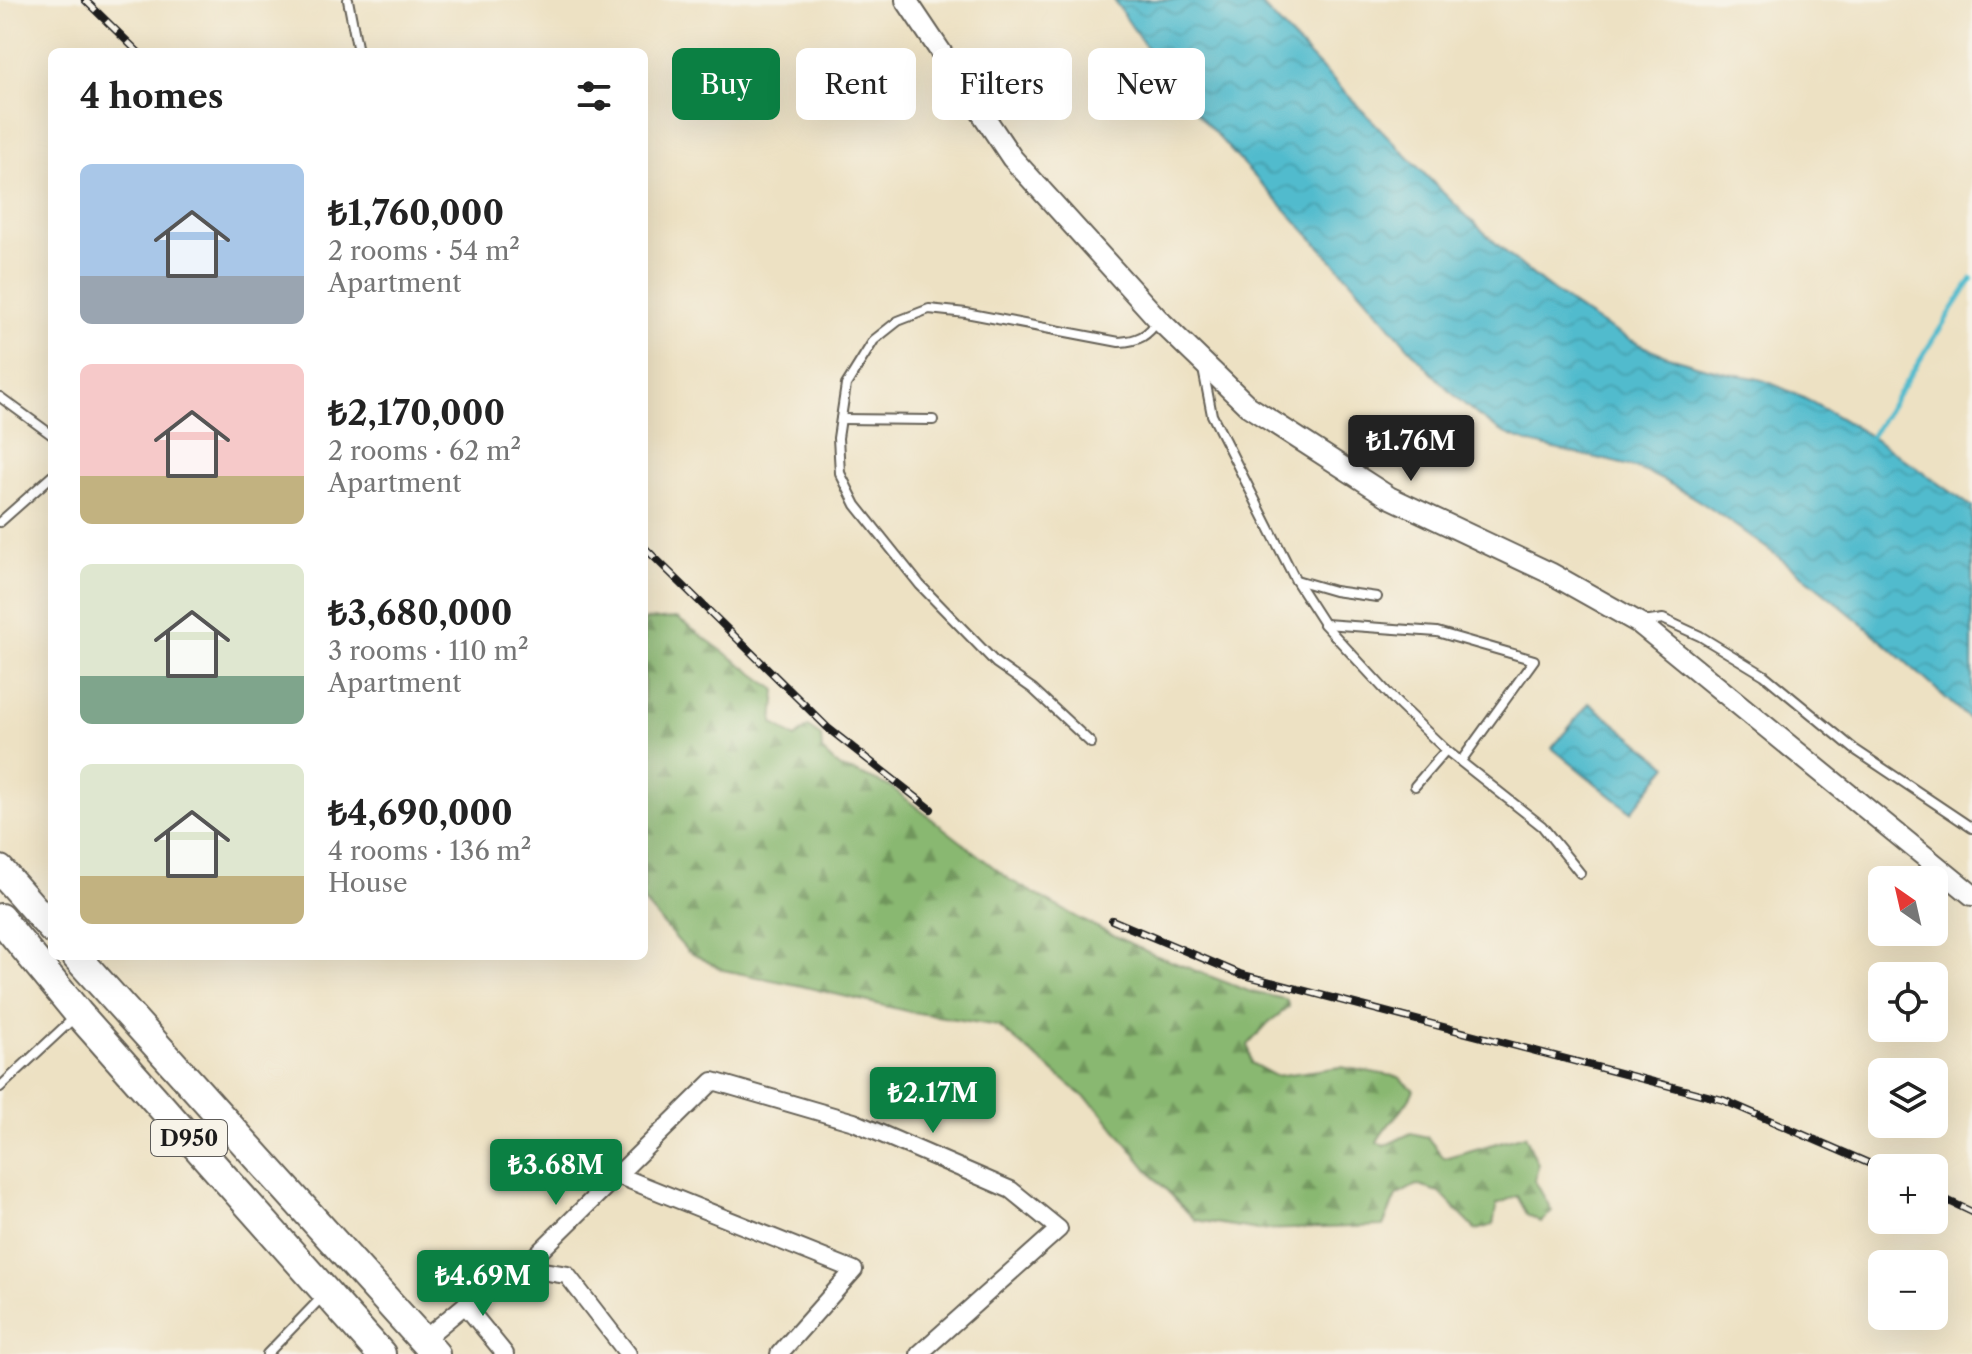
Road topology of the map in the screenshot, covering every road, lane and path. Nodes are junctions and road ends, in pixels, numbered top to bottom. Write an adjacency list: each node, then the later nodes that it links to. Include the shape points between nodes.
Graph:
1 (348, 0): 3 (lane)
2 (906, 0): 4 (street, via 1012,158)
3 (357, 48)
4 (1158, 319): 5 (street); 7 (lane, via 1136,341 1119,342 929,309 898,321 874,340 846,385)
5 (1201, 361): 12 (lane, via 1212,415); 14 (street, via 1248,406 1389,497 1550,573)
6 (0, 397): 9 (lane)
7 (841, 419): 8 (lane); 16 (lane, via 840,473 856,505 920,585 984,652)
8 (933, 420)
9 (48, 432)
10 (48, 480): 11 (lane)
11 (0, 522)
12 (1295, 579): 13 (lane); 15 (lane)
13 (1377, 597)
14 (1639, 623): 20 (lane, via 1663,619 1764,675 1854,749); 23 (street)
15 (1324, 624): 17 (lane); 18 (lane, via 1437,632 1534,660)
16 (1091, 743)
17 (1446, 750): 18 (lane); 19 (lane)
18 (1461, 761): 22 (lane, via 1542,826)
19 (1415, 786)
20 (1972, 828)
21 (0, 870): 25 (highway)
22 (1580, 873)
23 (1972, 895)
24 (0, 918): 27 (highway, D950)
25 (48, 924)
26 (80, 960): 33 (highway, D950)
27 (78, 1013): 28 (lane); 31 (highway, D950)
28 (0, 1087)
29 (617, 1175): 30 (street); 38 (street, via 854,1270); 39 (street, via 713,1081 854,1122 1011,1190 1059,1229)
30 (523, 1268): 32 (street); 37 (street, via 567,1275)
31 (327, 1293): 34 (lane); 35 (highway, D950)
32 (465, 1305): 33 (street); 36 (street)
33 (429, 1347)
34 (267, 1354)
35 (381, 1354)
36 (505, 1354)
37 (628, 1354)
38 (779, 1354)
39 (919, 1354)

